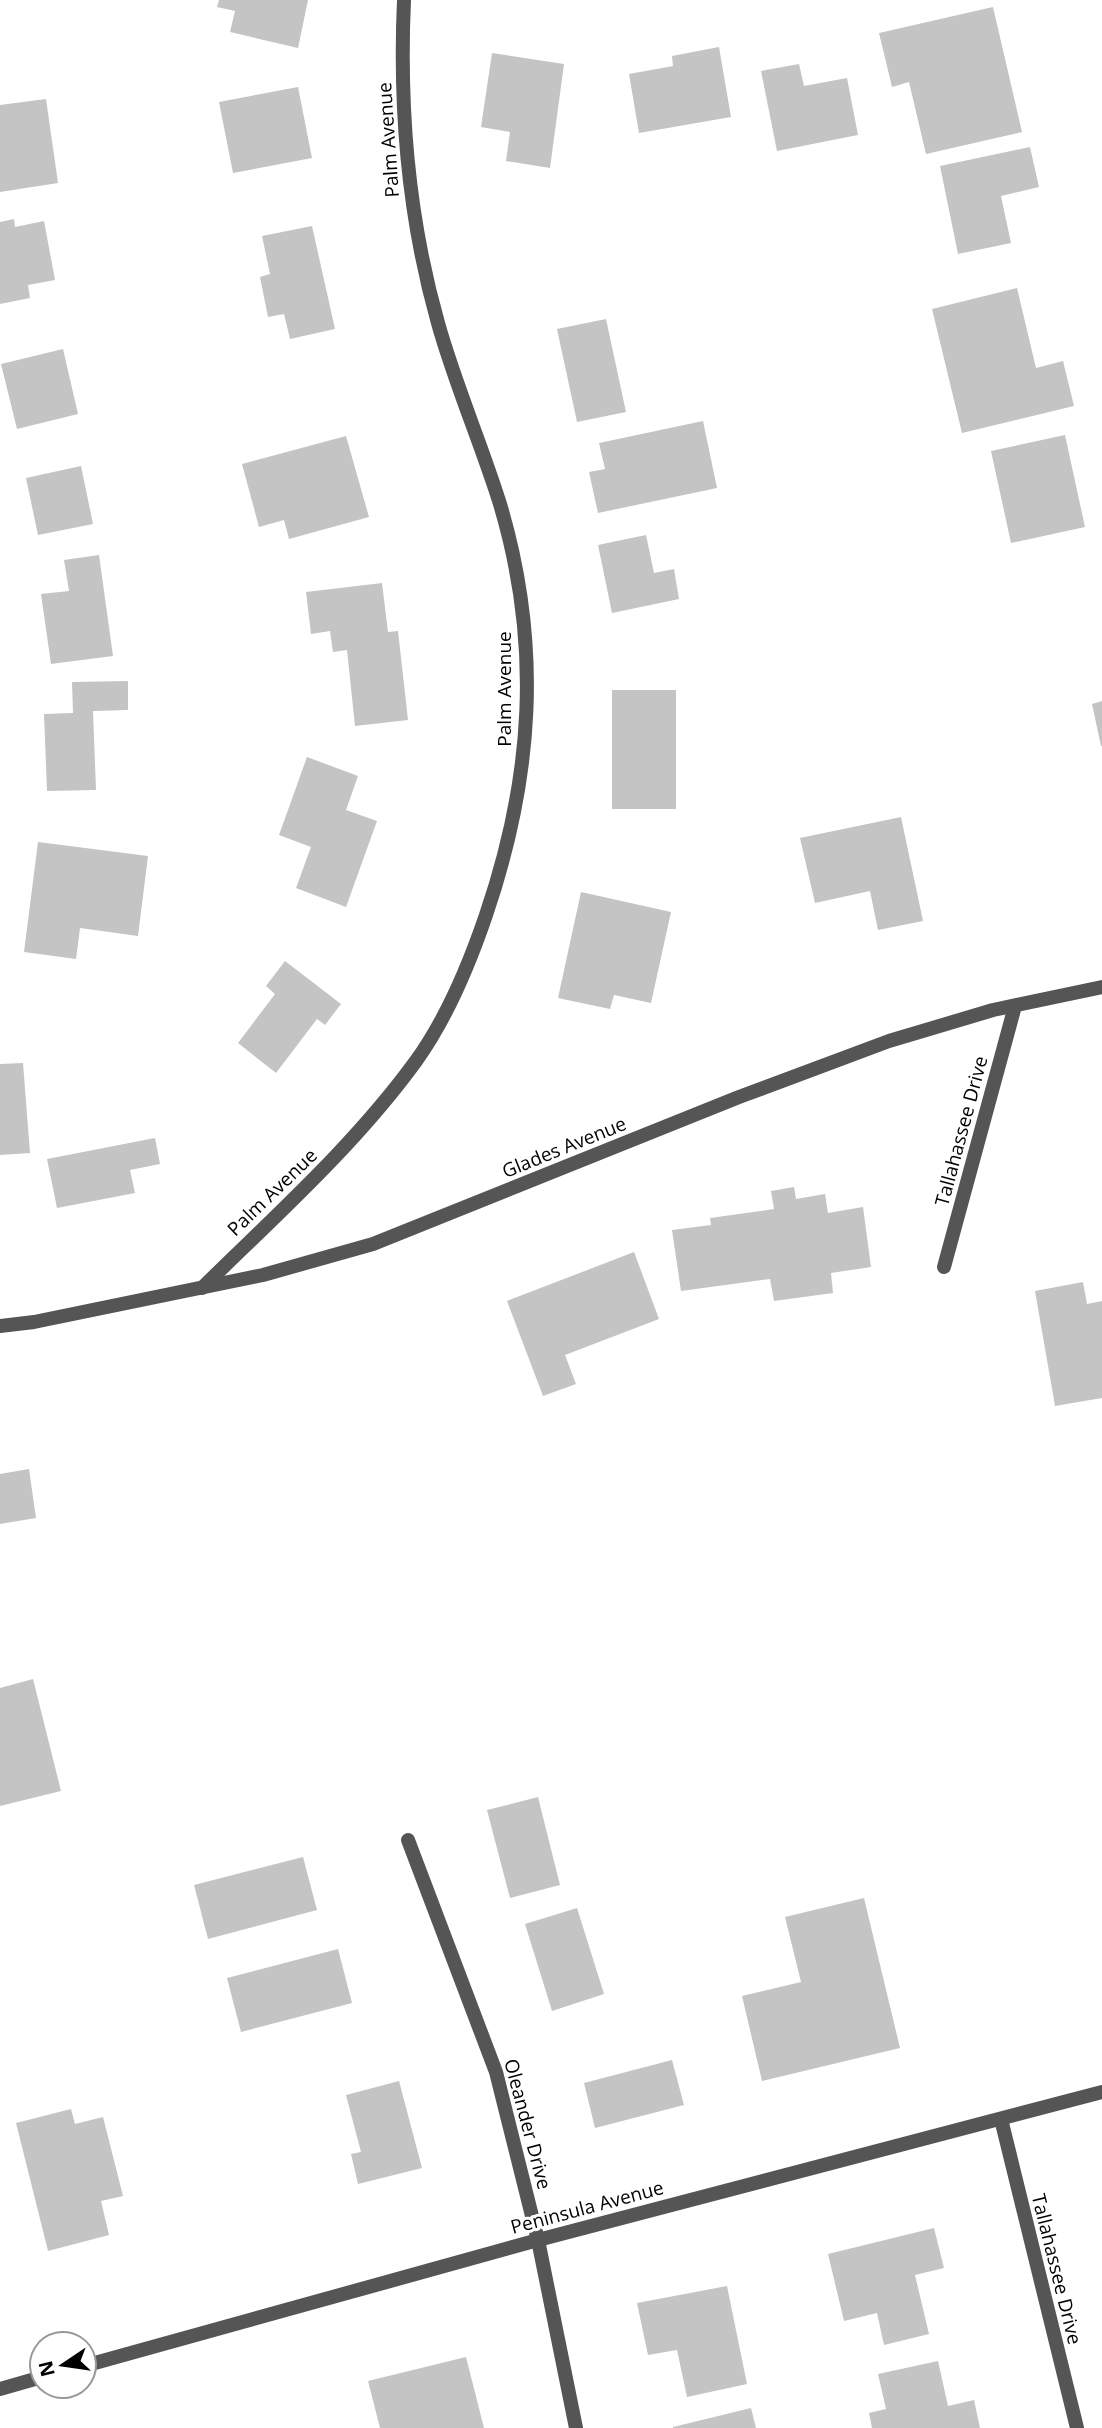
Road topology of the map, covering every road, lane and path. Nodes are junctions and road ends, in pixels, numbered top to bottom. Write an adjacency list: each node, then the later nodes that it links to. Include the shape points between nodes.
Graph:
1 (404, 0): 5 (street, Palm Avenue, via 403,103 415,227 438,323 513,558 527,645 523,767 514,822 476,942 450,1003 418,1058 341,1152)
2 (1102, 987): 3 (street, Glades Avenue)
3 (1015, 1006): 4 (street, Tallahassee Drive); 5 (street, Glades Avenue, via 864,1050 373,1244)
4 (944, 1266)
5 (202, 1288): 6 (street, Glades Avenue)
6 (0, 1326)
7 (408, 1840): 10 (street, Oleander Drive, via 496,2072)
8 (1102, 2092): 9 (street, Peninsula Avenue)
9 (1001, 2119): 10 (street, Peninsula Avenue); 15 (street, Tallahassee Drive)
10 (538, 2240): 11 (street, Peninsula Avenue); 14 (street, Oleander Drive)
11 (98, 2362)
12 (28, 2381): 13 (street)
13 (0, 2389)
14 (576, 2428)
15 (1077, 2428)

